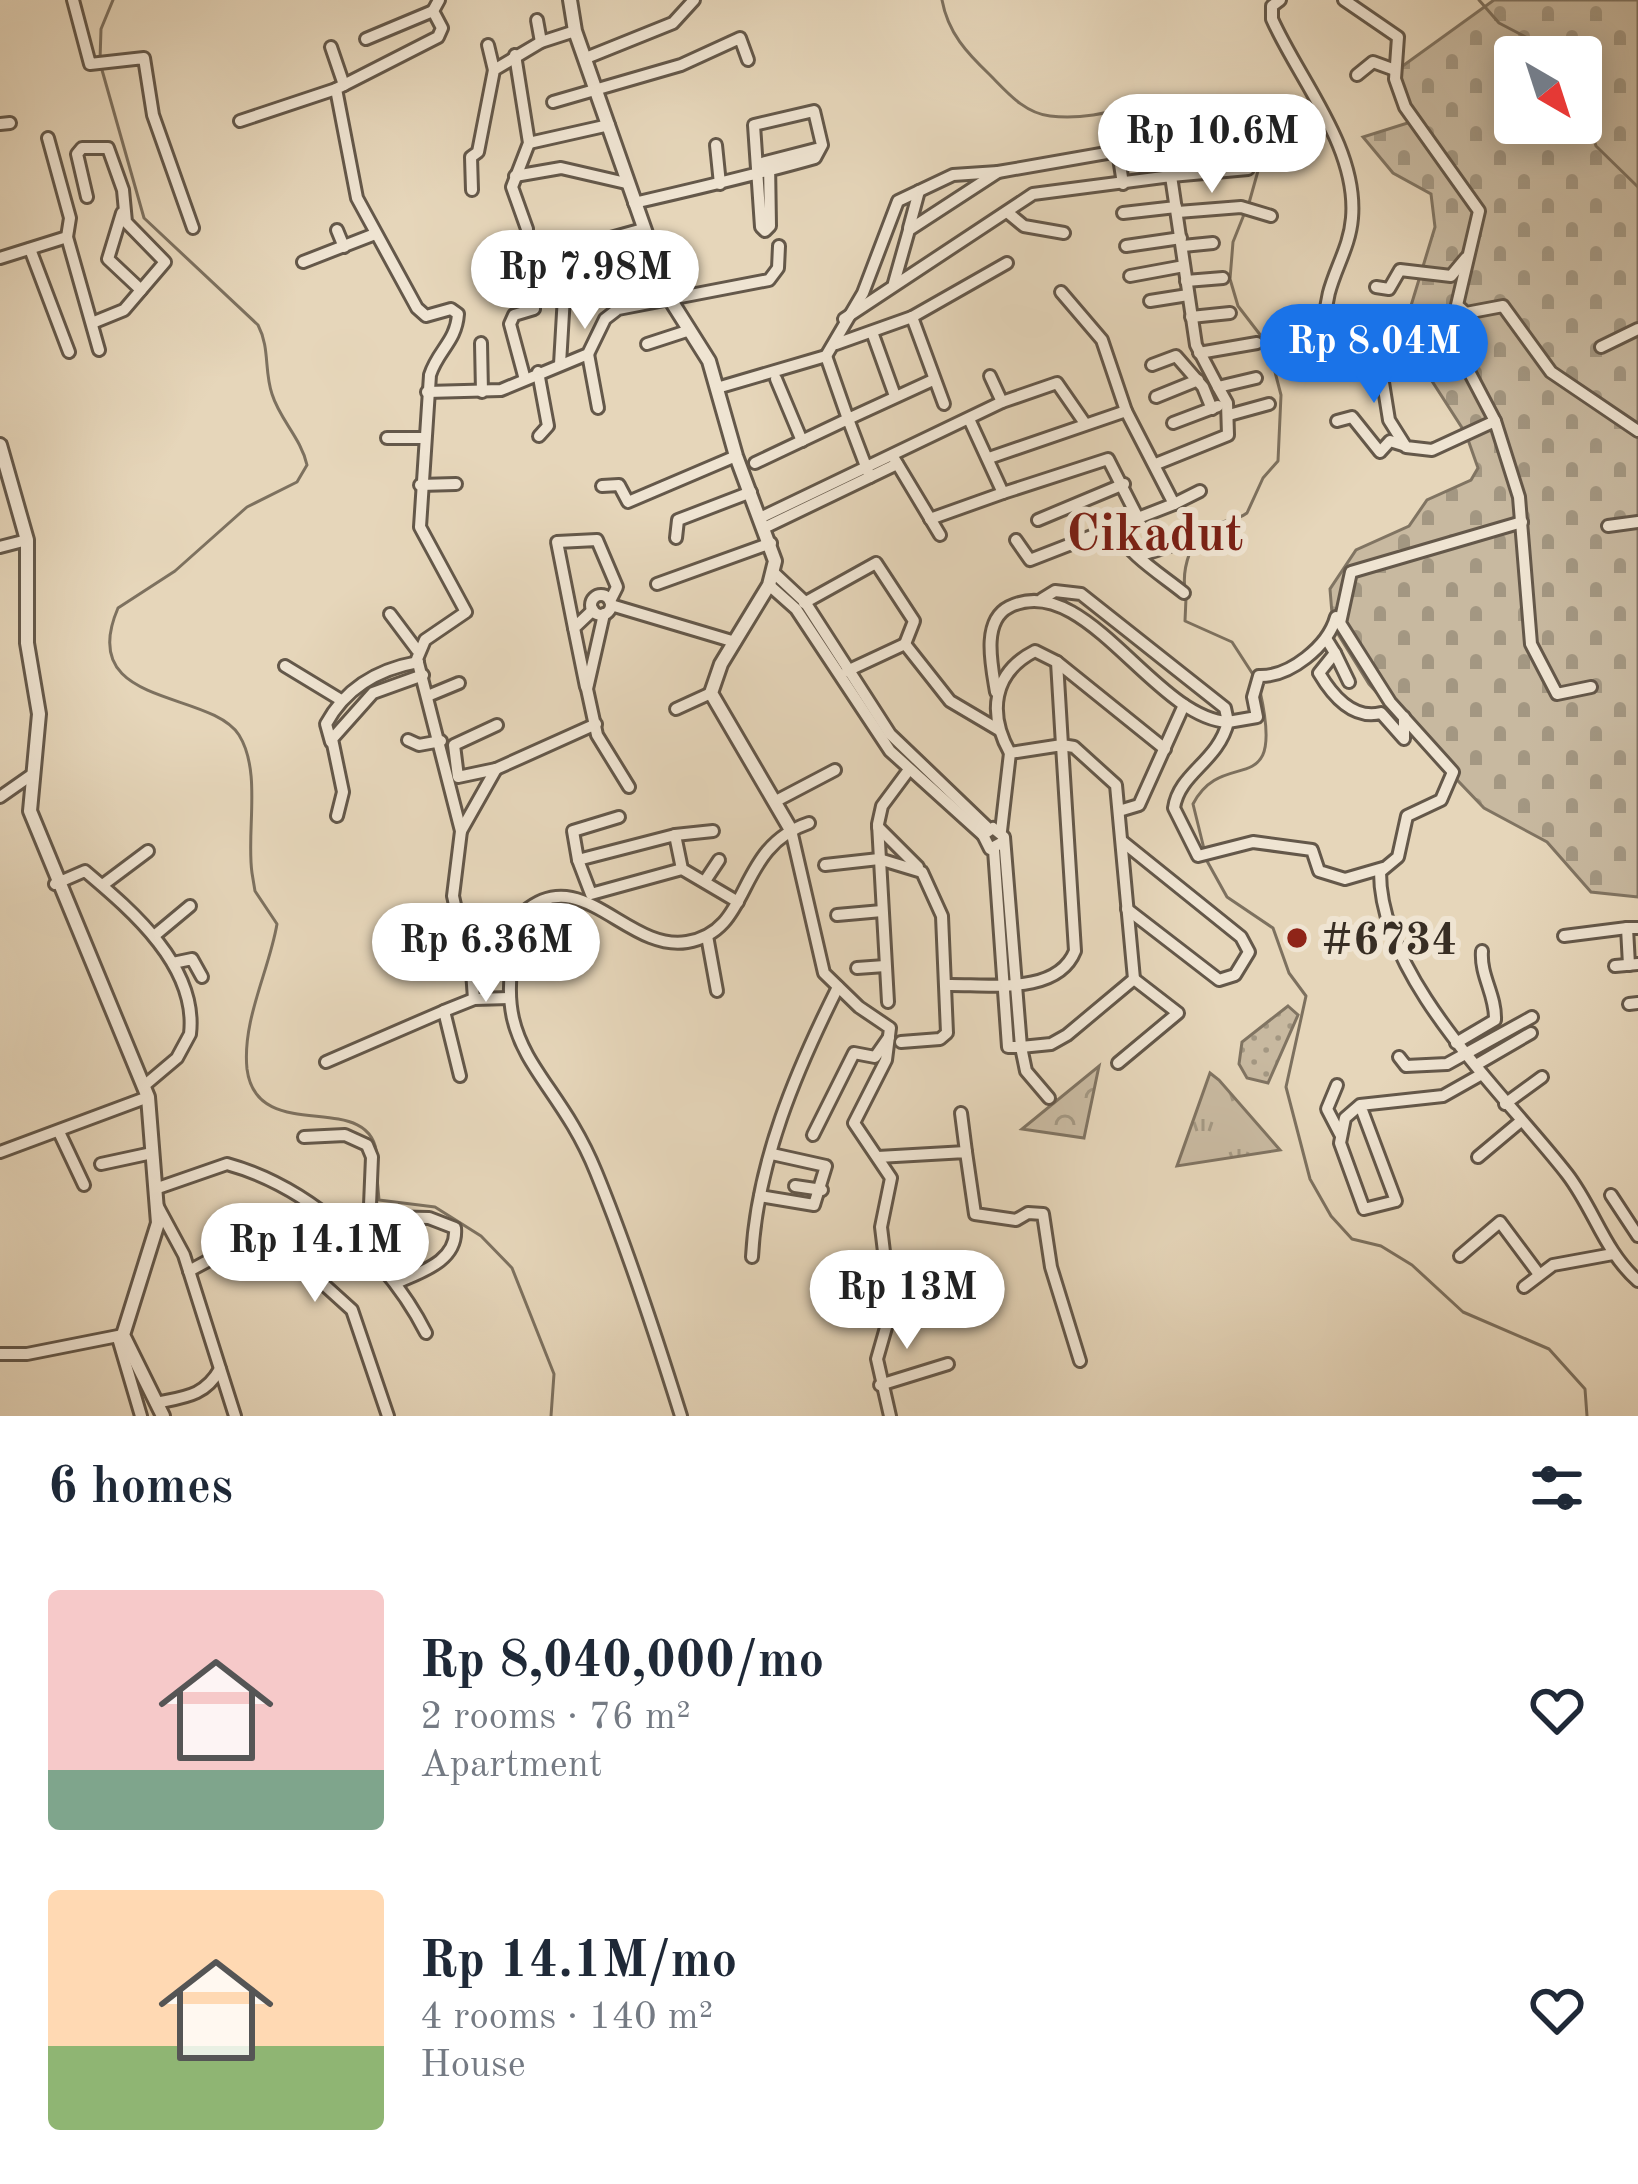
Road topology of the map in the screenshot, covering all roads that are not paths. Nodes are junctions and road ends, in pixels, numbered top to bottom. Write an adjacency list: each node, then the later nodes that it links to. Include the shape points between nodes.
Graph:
1 (73, 0): 30 (street, via 90,64 145,58)
2 (570, 0): 8 (street)
3 (694, 0): 14 (street, via 673,23)
4 (1280, 0): 86 (street, via 1272,19 1338,148 1352,200)
5 (1344, 0): 17 (street, via 1398,37)
6 (436, 6): 9 (street); 19 (street, via 438,37)
7 (538, 20): 10 (street)
8 (574, 31): 10 (street); 14 (street)
9 (366, 40)
10 (541, 42): 13 (street)
11 (488, 45): 16 (street)
12 (331, 47): 19 (street)
13 (515, 55): 16 (street); 28 (street)
14 (586, 58): 20 (street)
15 (748, 60): 20 (street, via 740,38)
16 (494, 70): 40 (street, via 490,109 471,156)
17 (1395, 70): 18 (street, via 1373,62); 63 (street, via 1412,121 1479,211)
18 (1357, 75)
19 (340, 87): 23 (street); 54 (street, via 357,198)
20 (599, 91): 21 (street); 24 (street)
21 (554, 103)
22 (1190, 112): 31 (street, via 1144,123)
23 (240, 121)
24 (609, 125): 28 (street); 37 (street)
25 (47, 138): 55 (street, via 70,218)
26 (1229, 139): 31 (street)
27 (182, 142): 30 (street)
28 (530, 143): 35 (street)
29 (716, 145): 38 (street)
30 (164, 148): 49 (street)
31 (1118, 152): 34 (street); 39 (street)
32 (765, 167): 32 (street, via 815,158 822,145 814,111 757,122); 38 (street)
33 (1248, 169): 36 (street)
34 (998, 172): 41 (street, via 953,175); 52 (street)
35 (515, 176): 37 (street, via 561,168); 68 (street, via 527,229)
36 (1171, 176): 39 (street); 44 (street)
37 (626, 183): 43 (street)
38 (720, 184): 43 (street)
39 (1123, 184): 46 (street, via 1036,193)
40 (472, 190)
41 (919, 190): 52 (street); 84 (street, via 898,201 863,293)
42 (87, 197): 45 (street, via 77,154 104,147 123,190)
43 (634, 203): 50 (street)
44 (1177, 209): 47 (street); 48 (street, via 1241,208); 56 (street)
45 (122, 212): 74 (street, via 108,259); 74 (street, via 165,262)
46 (1007, 212): 53 (street, via 1024,226); 71 (street)
47 (1123, 213)
48 (1266, 216)
49 (193, 228)
50 (643, 229): 58 (street); 77 (street)
51 (337, 230): 61 (street)
52 (908, 230): 71 (street)
53 (1064, 233)
54 (375, 234): 61 (street); 112 (street, via 421,313 458,314 457,336 435,360)
55 (67, 237): 62 (street); 85 (street)
56 (1182, 242): 57 (street); 60 (street); 67 (street)
57 (1213, 243)
58 (589, 244)
59 (778, 246): 77 (street, via 769,280)
60 (1126, 246)
61 (344, 247): 65 (street)
62 (30, 249): 64 (street); 96 (street)
63 (1472, 250): 72 (street, via 1451,276 1400,270 1389,289); 81 (street, via 1456,299)
64 (0, 258)
65 (302, 262)
66 (1007, 263): 82 (street)
67 (1184, 266): 69 (street); 73 (street)
68 (526, 276)
69 (1130, 276)
70 (1222, 278): 73 (street)
71 (894, 283): 84 (street)
72 (1376, 287)
73 (1187, 288): 78 (street); 83 (street)
74 (141, 290): 85 (street, via 119,313)
75 (1061, 292): 122 (street, via 1102,340)
76 (564, 296): 100 (street)
77 (668, 296): 88 (street); 98 (street, via 618,309)
78 (1150, 301)
79 (534, 309): 104 (street, via 511,319)
80 (1230, 313): 83 (street)
81 (1466, 313): 127 (street, via 1462,358); 129 (street, via 1503,307 1551,372)
82 (912, 317): 89 (street); 108 (street)
83 (1191, 317): 97 (street)
84 (844, 319): 93 (street)
85 (92, 323): 95 (street)
86 (1326, 326)
87 (1638, 329): 94 (street)
88 (690, 330): 92 (street); 111 (street)
89 (872, 332): 93 (street); 114 (street)
90 (1257, 343): 97 (street)
91 (481, 344): 113 (street)
92 (647, 344)
93 (836, 344): 99 (street)
94 (1601, 347)
95 (99, 350)
96 (69, 352)
97 (1198, 353): 110 (street)
98 (588, 355): 100 (street); 119 (street)
99 (826, 356): 111 (street); 123 (street)
100 (560, 364): 103 (street)
101 (1152, 365): 109 (street, via 1172,354)
102 (1381, 370): 135 (street, via 1389,420)
103 (538, 372): 104 (street); 130 (street, via 548,426)
104 (524, 376): 113 (street)
105 (990, 376): 116 (street)
106 (1256, 378): 110 (street)
107 (776, 379): 133 (street)
108 (933, 380): 114 (street); 117 (street)
109 (1198, 380): 115 (street); 120 (street)
110 (1218, 387): 121 (street)
111 (717, 388): 136 (street)
112 (428, 392): 113 (street); 132 (street)
113 (482, 392)
114 (896, 396): 123 (street)
115 (1156, 397)
116 (1002, 402): 124 (street); 126 (street, via 1060,384)
117 (944, 404)
118 (1269, 404): 121 (street)
119 (598, 409)
120 (1212, 409): 121 (street); 128 (street)
121 (1228, 409): 140 (street, via 1224,439)
122 (1126, 411): 126 (street); 140 (street)
123 (848, 419): 133 (street); 141 (street)
124 (969, 419): 137 (street); 138 (street)
125 (1337, 421): 135 (street, via 1352,417 1380,452 1390,441)
126 (1084, 422): 137 (street)
127 (1495, 422): 135 (street, via 1432,450); 154 (street)
128 (1173, 423)
129 (1638, 431)
130 (539, 436)
131 (387, 438): 132 (street)
132 (423, 438): 144 (street)
133 (802, 441): 139 (street)
134 (0, 445): 161 (street)
135 (1406, 446)
136 (736, 456): 145 (street, via 628,502 619,484); 147 (street)
137 (988, 458): 148 (street)
138 (896, 460): 141 (street); 151 (street)
139 (755, 463)
140 (1156, 464): 149 (street)
141 (868, 473): 153 (street)
142 (456, 484): 144 (street)
143 (1124, 484): 148 (street, via 1108,459); 150 (street); 152 (street)
144 (420, 485): 179 (street, via 423,536 466,612)
145 (602, 486)
146 (1200, 491): 149 (street)
147 (751, 492): 153 (street); 159 (street, via 678,520)
148 (1003, 493): 151 (street)
149 (1174, 504): 150 (street)
150 (1138, 518): 157 (street)
151 (930, 519): 158 (street)
152 (1039, 520)
153 (764, 522): 163 (street)
154 (1522, 522): 172 (street, via 1358,569); 185 (street, via 1531,644 1557,694)
155 (1638, 522): 156 (street)
156 (1608, 526)
157 (1113, 527): 162 (street, via 1030,560); 165 (street, via 1124,546)
158 (940, 535)
159 (676, 538)
160 (1188, 539): 165 (street)
161 (27, 540): 164 (street); 208 (street, via 27,643 39,714)
162 (1016, 540)
163 (771, 543): 166 (street); 167 (street)
164 (0, 547)
165 (1142, 555): 168 (street)
166 (771, 579): 170 (street); 176 (street)
167 (657, 584)
168 (1184, 593)
169 (1042, 599): 189 (street, via 1003,610 994,621); 191 (street, via 1073,613); 195 (street, via 1055,591 1081,594 1226,708)
170 (801, 606): 177 (street, via 876,563 914,621); 182 (street)
171 (605, 608): 174 (street); 174 (street, via 617,586 597,540 557,542); 176 (street); 186 (street)
172 (1339, 610): 175 (street); 194 (street, via 1342,631)
173 (390, 614): 179 (street)
174 (574, 628): 186 (street)
175 (1327, 640): 178 (street); 195 (street, via 1280,675 1257,679 1257,717)
176 (735, 642): 187 (street)
177 (904, 644): 182 (street); 193 (street)
178 (1336, 653): 183 (street); 194 (street, via 1319,674 1345,705 1381,713 1404,739)
179 (419, 662): 188 (street); 190 (street, via 387,667); 201 (street, via 373,693)
180 (1057, 662): 189 (street, via 1045,653 1027,655); 202 (street); 203 (street)
181 (285, 665): 190 (street)
182 (846, 672): 207 (street); 221 (street, via 902,748)
183 (1349, 682)
184 (459, 683): 188 (street)
185 (1591, 687)
186 (587, 689): 196 (street)
187 (711, 693): 192 (street); 211 (street)
188 (430, 695): 200 (street)
189 (996, 698): 193 (street); 198 (street)
190 (341, 700): 201 (street, via 325,730)
191 (1184, 706): 195 (street); 203 (street)
192 (676, 709)
193 (965, 714): 198 (street)
194 (1404, 715): 228 (street, via 1450,765 1451,785 1441,800 1407,816 1398,857)
195 (1228, 722): 228 (street, via 1217,750 1182,784 1174,804 1195,854 1266,842 1312,850 1319,871 1339,879)
196 (596, 724): 205 (street); 209 (street)
197 (497, 725): 205 (street, via 456,742 452,753 458,777)
198 (999, 730): 204 (street)
199 (408, 740): 200 (street)
200 (441, 741): 219 (street)
201 (331, 742): 213 (street, via 343,792)
202 (1061, 745): 204 (street); 212 (street, via 1112,780); 253 (street, via 1076,951 1058,976)
203 (1165, 749): 212 (street, via 1139,805)
204 (1010, 753): 221 (street)
205 (496, 769): 219 (street)
206 (835, 770): 211 (street)
207 (908, 771): 216 (street, via 882,806); 221 (street)
208 (30, 776): 210 (street); 232 (street, via 30,812)
209 (629, 787)
210 (0, 797)
211 (776, 801): 218 (street)
212 (1119, 811): 222 (street)
213 (337, 817)
214 (619, 817): 225 (street, via 573,831)
215 (809, 823): 218 (street)
216 (878, 827): 224 (street); 230 (street)
217 (713, 830): 220 (street)
218 (790, 830): 234 (street, via 760,854); 254 (street, via 824,973)
219 (460, 831): 238 (street, via 457,914)
220 (675, 835): 225 (street); 229 (street)
221 (994, 837): 253 (street)
222 (1123, 842): 236 (street); 236 (street, via 1241,937 1249,952 1235,976 1219,980)
223 (148, 851): 233 (street)
224 (879, 859): 227 (street); 230 (street); 237 (street)
225 (578, 860): 229 (street, via 591,894)
226 (719, 860): 231 (street)
227 (825, 865)
228 (1383, 868): 264 (street, via 1399,944)
229 (682, 869): 231 (street)
230 (922, 872): 255 (street, via 942,916)
231 (705, 880): 234 (street)
232 (56, 884): 233 (street, via 81,869); 273 (street)
233 (104, 884): 241 (street)
234 (738, 902): 242 (street)
235 (190, 906): 241 (street)
236 (1127, 909): 252 (street)
237 (882, 911): 239 (street); 247 (street)
238 (524, 912): 242 (street, via 543,898 570,896 663,941); 257 (street)
239 (837, 915)
240 (1633, 928): 243 (street); 246 (street)
241 (154, 936): 245 (street)
242 (707, 936): 256 (street)
243 (1564, 936)
244 (1482, 951): 264 (street, via 1495,1020)
245 (173, 963): 251 (street, via 191,959); 273 (street, via 190,1034)
246 (1634, 964): 248 (street)
247 (885, 966): 249 (street); 259 (street)
248 (1616, 966)
249 (857, 968)
250 (472, 971): 258 (street)
251 (202, 977)
252 (1134, 979): 265 (street, via 1051,1044); 268 (street, via 1178,1012)
253 (1010, 983): 255 (street); 265 (street)
254 (838, 986): 263 (street, via 888,1023); 286 (street, via 797,1070)
255 (946, 986): 263 (street, via 945,1036)
256 (717, 991)
257 (509, 998): 258 (street); 317 (street, via 528,1065 595,1169)
258 (474, 999): 260 (street)
259 (888, 1002)
260 (444, 1011): 267 (street); 270 (street)
261 (1532, 1017): 269 (street)
262 (1531, 1034): 269 (street)
263 (896, 1039): 281 (street, via 875,1057 854,1053); 287 (street, via 854,1120)
264 (1456, 1043): 269 (street)
265 (1021, 1047): 274 (street, via 1026,1071)
266 (1399, 1057): 269 (street, via 1406,1066)
267 (326, 1062)
268 (1118, 1063)
269 (1476, 1064): 275 (street); 276 (street, via 1443,1096)
270 (460, 1076)
271 (1542, 1077): 275 (street)
272 (1337, 1085): 278 (street, via 1329,1097)
273 (146, 1091): 280 (street); 285 (street)
274 (1049, 1098)
275 (1505, 1104): 279 (street)
276 (1360, 1106): 278 (street); 278 (street, via 1396,1201 1364,1209)
277 (961, 1113): 284 (street)
278 (1338, 1117)
279 (1521, 1121): 288 (street); 298 (street, via 1576,1186)
280 (59, 1132): 283 (street); 290 (street)
281 (813, 1135)
282 (304, 1137): 304 (street, via 345,1135 367,1144 374,1214 454,1228 444,1258)
283 (0, 1152)
284 (966, 1152): 287 (street); 309 (street, via 975,1214 1045,1217 1051,1268)
285 (152, 1153): 289 (street); 292 (street)
286 (772, 1154): 293 (street, via 826,1166); 295 (street)
287 (878, 1157): 312 (street, via 891,1185 881,1227 891,1310 878,1344)
288 (1478, 1157)
289 (101, 1165)
290 (84, 1185)
291 (795, 1186): 293 (street)
292 (155, 1190): 296 (street); 304 (street, via 232,1165 344,1230)
293 (822, 1190): 295 (street, via 814,1205)
294 (1611, 1195): 297 (street)
295 (760, 1196): 300 (street)
296 (158, 1205): 301 (street); 307 (street)
297 (1638, 1236)
298 (1613, 1254): 302 (street); 303 (street)
299 (1460, 1256): 302 (street, via 1500,1222)
300 (752, 1257)
301 (189, 1271): 311 (street); 316 (street, via 250,1246 299,1262 352,1310)
302 (1538, 1273): 305 (street)
303 (1638, 1281)
304 (396, 1283): 306 (street)
305 (1525, 1287)
306 (426, 1333)
307 (120, 1336): 308 (street); 313 (street); 314 (street)
308 (0, 1354)
309 (1080, 1361)
310 (948, 1364): 312 (street)
311 (220, 1369): 313 (street, via 211,1385); 315 (street)
312 (880, 1385): 318 (street)
313 (159, 1409)
314 (141, 1416)
315 (235, 1416)
316 (388, 1416)
317 (681, 1416)
318 (890, 1416)

